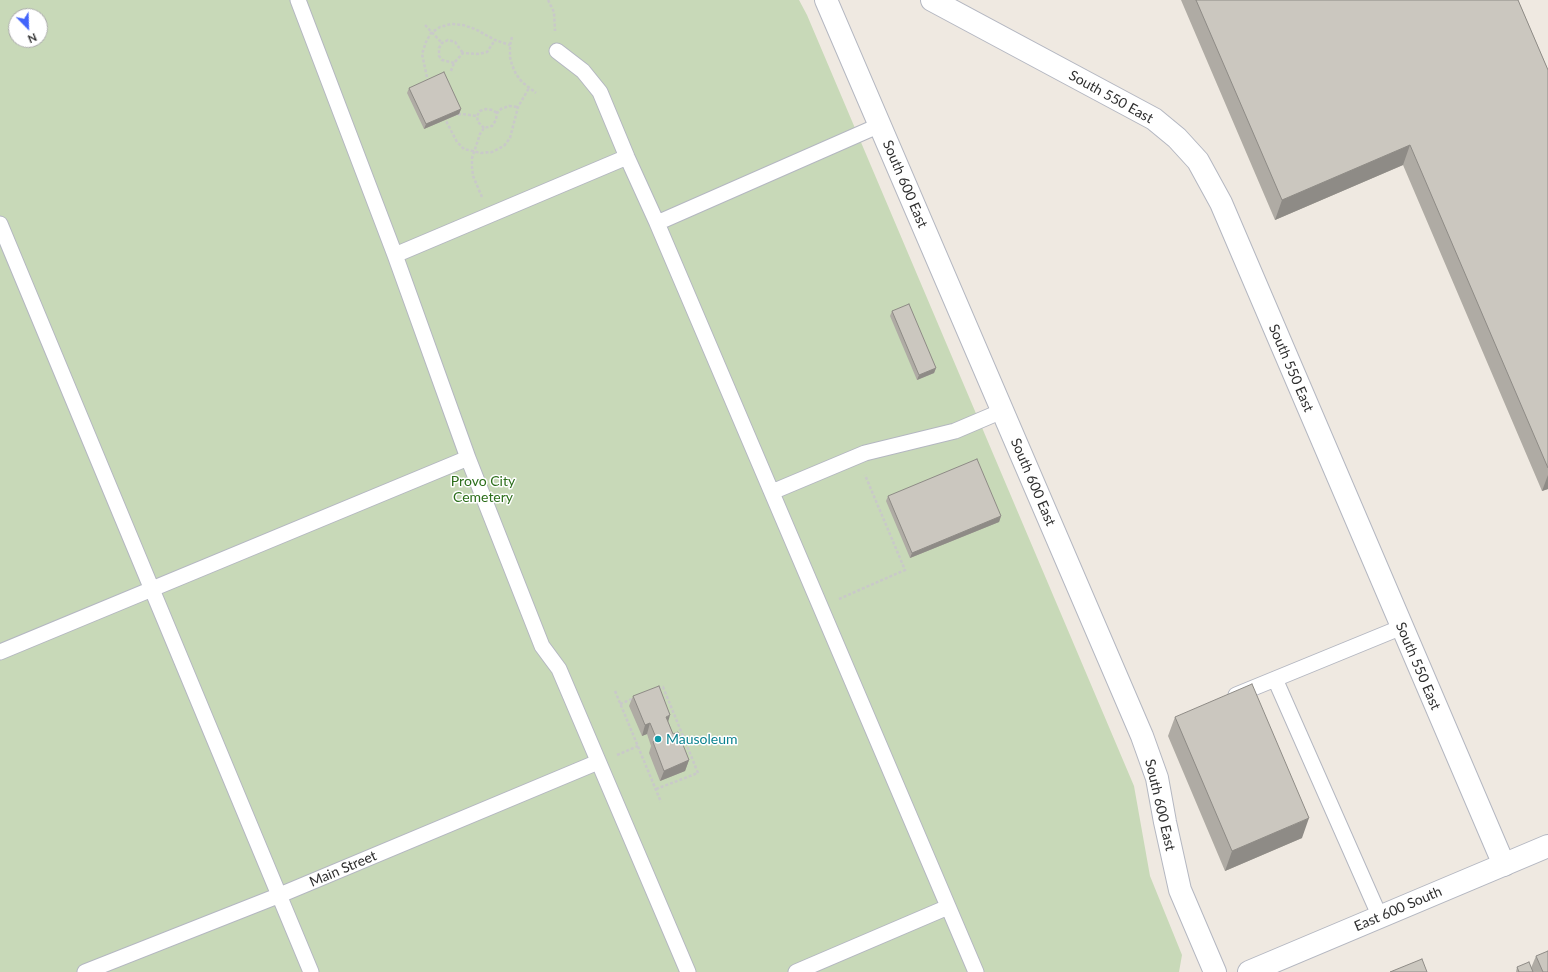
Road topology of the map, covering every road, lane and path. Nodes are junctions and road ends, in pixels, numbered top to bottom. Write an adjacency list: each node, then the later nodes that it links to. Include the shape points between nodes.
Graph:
1 (298, 0): 30 (lane)
2 (548, 0): 12 (path, via 554,12)
3 (826, 0): 23 (street, South 600 East)
4 (932, 0): 37 (street, South 550 East, via 1154,119 1198,161 1221,203)
5 (425, 25): 6 (path)
6 (431, 33): 8 (path, via 445,25 463,25); 9 (path); 15 (path, via 422,54)
7 (512, 37): 10 (path)
8 (495, 40): 10 (path); 11 (path, via 487,52)
9 (442, 43): 11 (path, via 448,40 455,42); 13 (path, via 439,56 442,60)
10 (510, 45): 16 (path, via 512,65 516,74)
11 (463, 52): 13 (path)
12 (557, 52): 26 (lane, via 583,71 600,92)
13 (454, 63): 14 (path)
14 (451, 71)
15 (429, 84)
16 (529, 88): 17 (path); 18 (path)
17 (536, 93)
18 (518, 107): 20 (path, via 508,106); 25 (path, via 510,138 504,146 492,152)
19 (441, 110): 22 (path)
20 (497, 113): 21 (path, via 486,109 480,111); 24 (path, via 492,126)
21 (477, 116): 22 (path, via 462,114); 24 (path, via 478,122)
22 (444, 117): 25 (path, via 457,142 464,149)
23 (880, 126): 28 (lane); 31 (street, South 600 East)
24 (484, 128): 25 (path)
25 (474, 152): 27 (path, via 473,176)
26 (627, 157): 27 (lane); 28 (lane)
27 (490, 216): 30 (lane)
28 (657, 223): 34 (lane)
29 (0, 224): 35 (lane)
30 (394, 255): 33 (lane)
31 (1002, 411): 32 (lane, via 955,431); 58 (street, South 600 East, via 1142,736 1157,778 1180,890)
32 (857, 457): 34 (lane); 36 (path, via 905,570)
33 (468, 458): 35 (lane); 45 (lane, via 542,646 559,669)
34 (772, 492): 36 (lane)
35 (151, 590): 38 (lane); 50 (lane)
36 (820, 607): 51 (lane)
37 (1402, 626): 39 (lane); 49 (street, South 550 East)
38 (0, 652)
39 (1275, 679): 43 (lane); 52 (lane)
40 (656, 690): 46 (path, via 663,687 698,773)
41 (615, 691): 44 (path)
42 (641, 696): 44 (path)
43 (1226, 699)
44 (620, 704): 46 (path)
45 (598, 762): 50 (lane, Main Street); 55 (lane)
46 (656, 789): 47 (path)
47 (661, 802)
48 (1548, 846): 49 (street, East 600 South)
49 (1504, 865): 52 (street, East 600 South)
50 (280, 895): 53 (lane, Main Street); 54 (lane)
51 (948, 907): 56 (lane); 57 (lane)
52 (1380, 917): 59 (street, East 600 South)
53 (86, 972)
54 (311, 972)
55 (688, 972)
56 (796, 972)
57 (976, 972)
58 (1215, 972)
59 (1249, 972)

